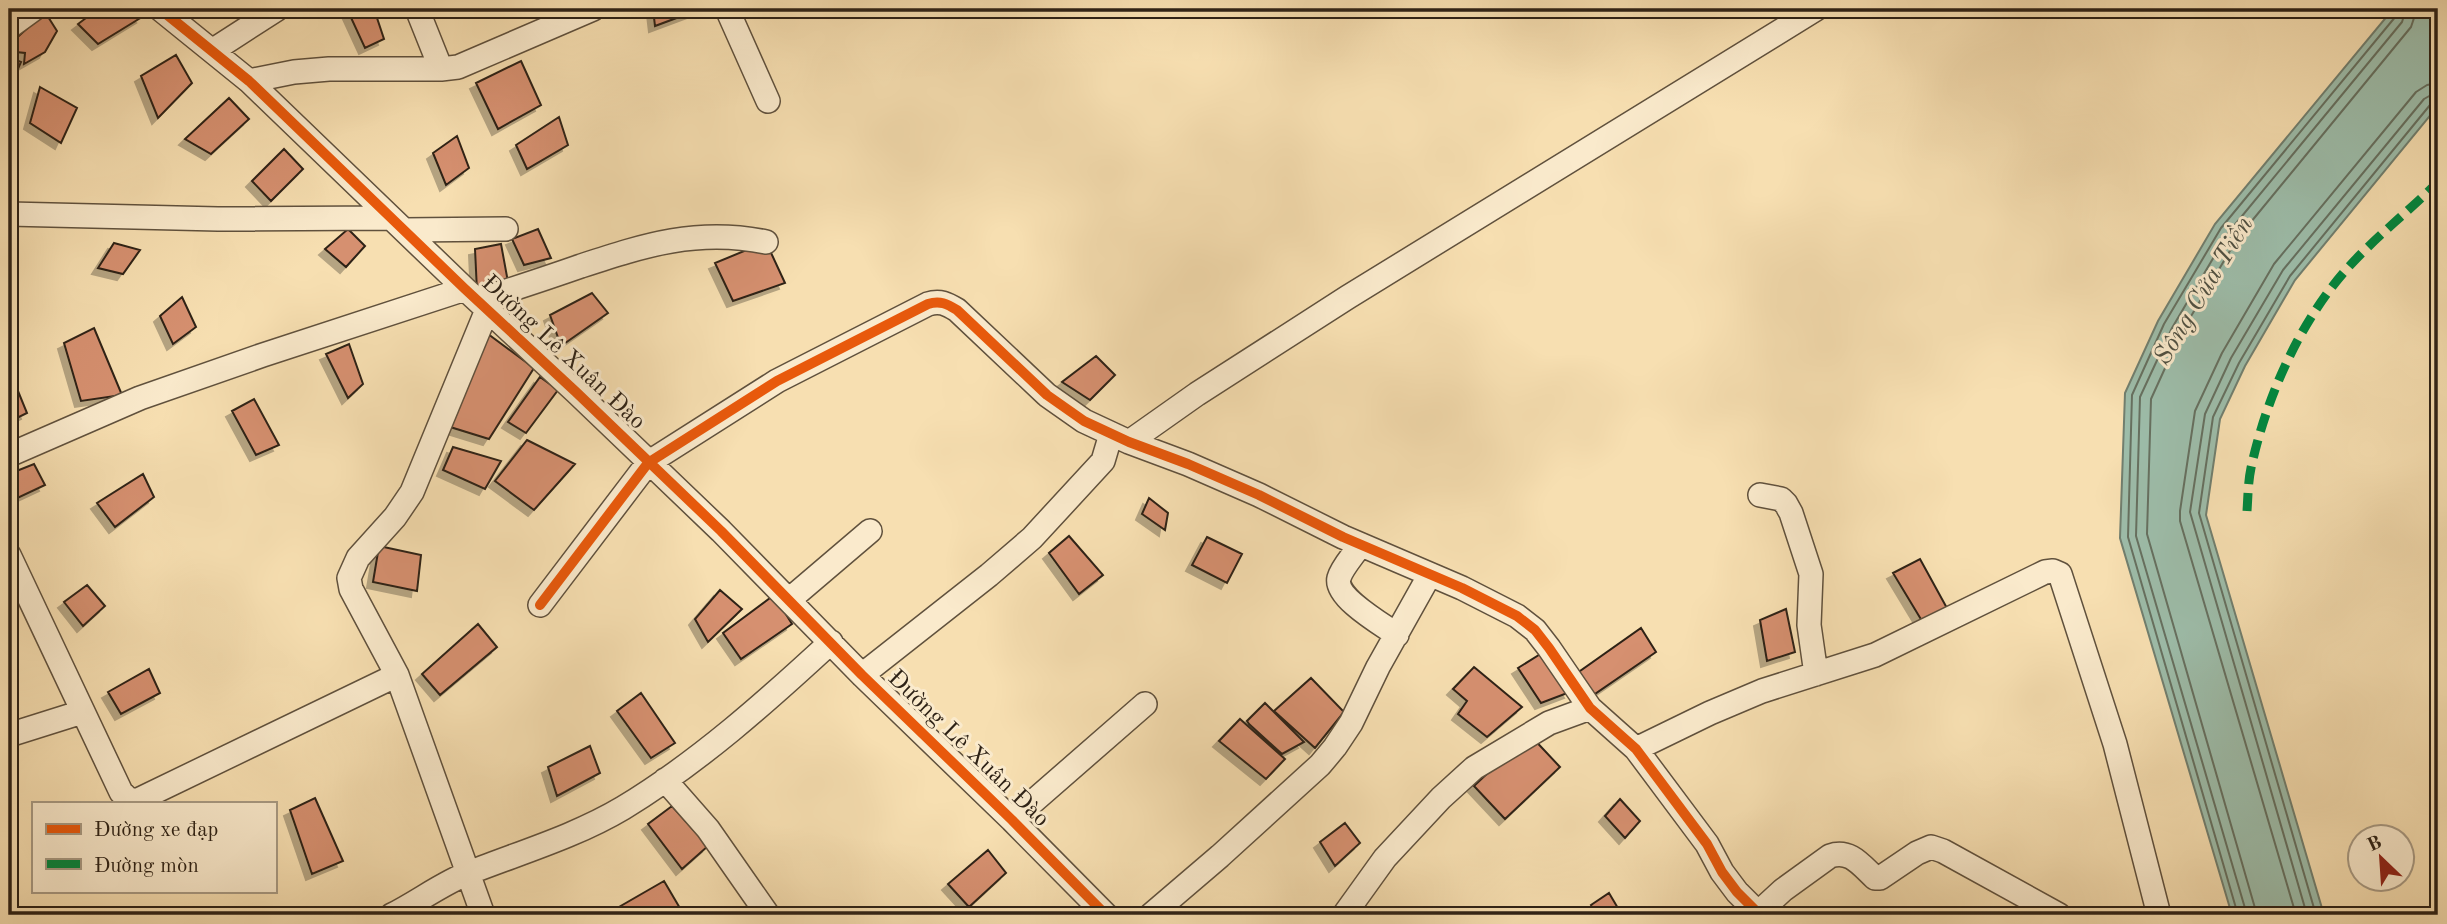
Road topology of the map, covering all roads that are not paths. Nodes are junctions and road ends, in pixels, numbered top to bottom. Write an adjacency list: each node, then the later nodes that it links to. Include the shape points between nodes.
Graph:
1 (34, 9): 8 (street)
2 (160, 9): 9 (street, Đường Lê Xuân Đào)
3 (277, 9): 9 (street)
4 (417, 9): 10 (street)
5 (727, 9): 12 (street)
6 (1816, 9): 18 (street)
7 (584, 10): 10 (street, via 482,57)
8 (12, 25)
9 (212, 51): 11 (street, Đường Lê Xuân Đào)
10 (441, 69): 11 (street, via 328,69)
11 (249, 81): 14 (street, Đường Lê Xuân Đào)
12 (768, 101)
13 (9, 214): 14 (street)
14 (397, 224): 15 (street); 17 (street, Đường Lê Xuân Đào)
15 (506, 229)
16 (766, 242): 17 (street, via 716,236 662,242)
17 (477, 300): 19 (street, via 263,355 140,398); 20 (street, Đường Lê Xuân Đào); 31 (street, via 412,492 358,558 349,578)
18 (1120, 438): 20 (street, via 1072,413 957,310 936,302 777,381); 23 (street, via 1259,495); 32 (street, via 1032,538)
19 (9, 455)
20 (648, 463): 26 (street, Đường Lê Xuân Đào); 27 (street)
21 (1760, 495): 30 (street, via 1786,504 1811,575 1809,625)
22 (870, 531): 26 (street)
23 (1360, 545): 25 (street); 28 (street, via 1339,576 1341,591)
24 (9, 555): 35 (street)
25 (1429, 576): 28 (street); 34 (street, via 1499,605 1535,631)
26 (789, 600): 29 (street, Đường Lê Xuân Đào)
27 (540, 605)
28 (1397, 635): 46 (street, via 1351,723 1320,765)
29 (831, 642): 32 (street, Đường Lê Xuân Đào); 38 (street, via 737,725)
30 (1816, 674): 37 (street, via 1762,691); 49 (street, via 1875,655 2045,572 2060,574 2115,744)
31 (397, 675): 35 (street, via 134,801 121,792); 40 (street)
32 (862, 675): 39 (street, Đường Lê Xuân Đào)
33 (1145, 704): 39 (street)
34 (1590, 708): 37 (street); 47 (street, via 1549,723 1474,768 1385,858)
35 (82, 712): 36 (street)
36 (9, 735)
37 (1636, 750): 41 (street, via 1707,844 1722,872)
38 (665, 780): 40 (street, via 590,825); 44 (street, via 708,829)
39 (1013, 820): 45 (street, Đường Lê Xuân Đào)
40 (468, 873): 42 (street); 43 (street)
41 (1759, 914): 48 (street, via 1830,856 1849,855 1880,878 1926,848 1936,847)
42 (392, 915)
43 (483, 915)
44 (768, 915)
45 (1106, 915)
46 (1150, 915)
47 (1344, 915)
48 (2059, 915)
49 (2159, 915)

